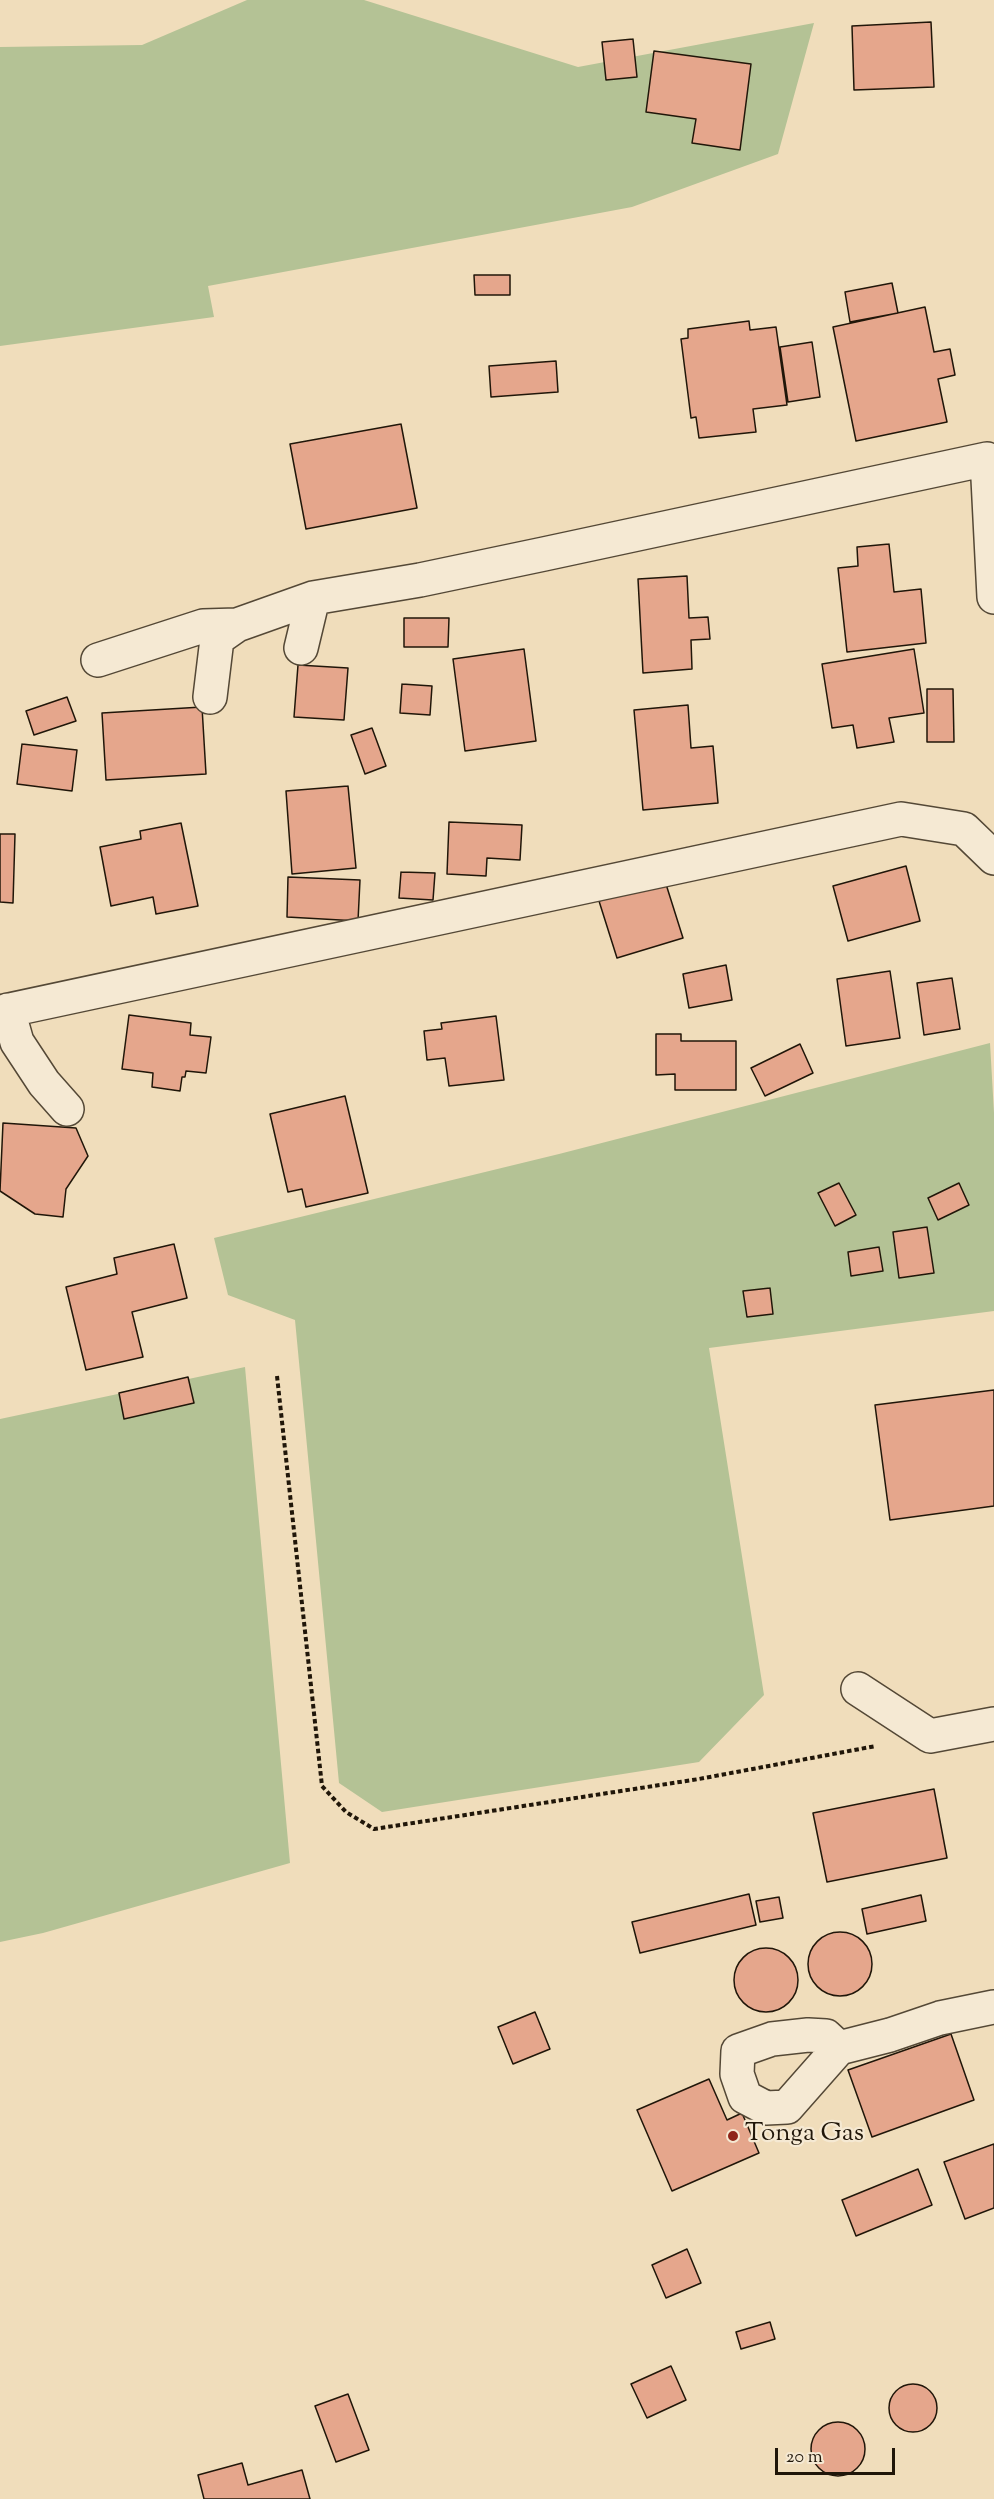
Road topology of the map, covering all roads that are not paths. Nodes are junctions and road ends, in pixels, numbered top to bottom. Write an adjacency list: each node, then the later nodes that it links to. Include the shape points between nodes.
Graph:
1 (994, 597): 2 (street, via 987,459 532,557)
2 (314, 598): 3 (street); 4 (street)
3 (237, 626): 5 (street, via 203,626); 6 (street, via 217,639)
4 (301, 648)
5 (98, 660)
6 (210, 696)
7 (994, 858): 8 (street, via 964,829 901,819)
8 (4, 1011): 9 (street, via 17,1042)
9 (67, 1109)
10 (858, 1689): 11 (street, via 930,1736)
11 (994, 1724)
12 (994, 2007): 13 (street, via 940,2018)
13 (838, 2048)

